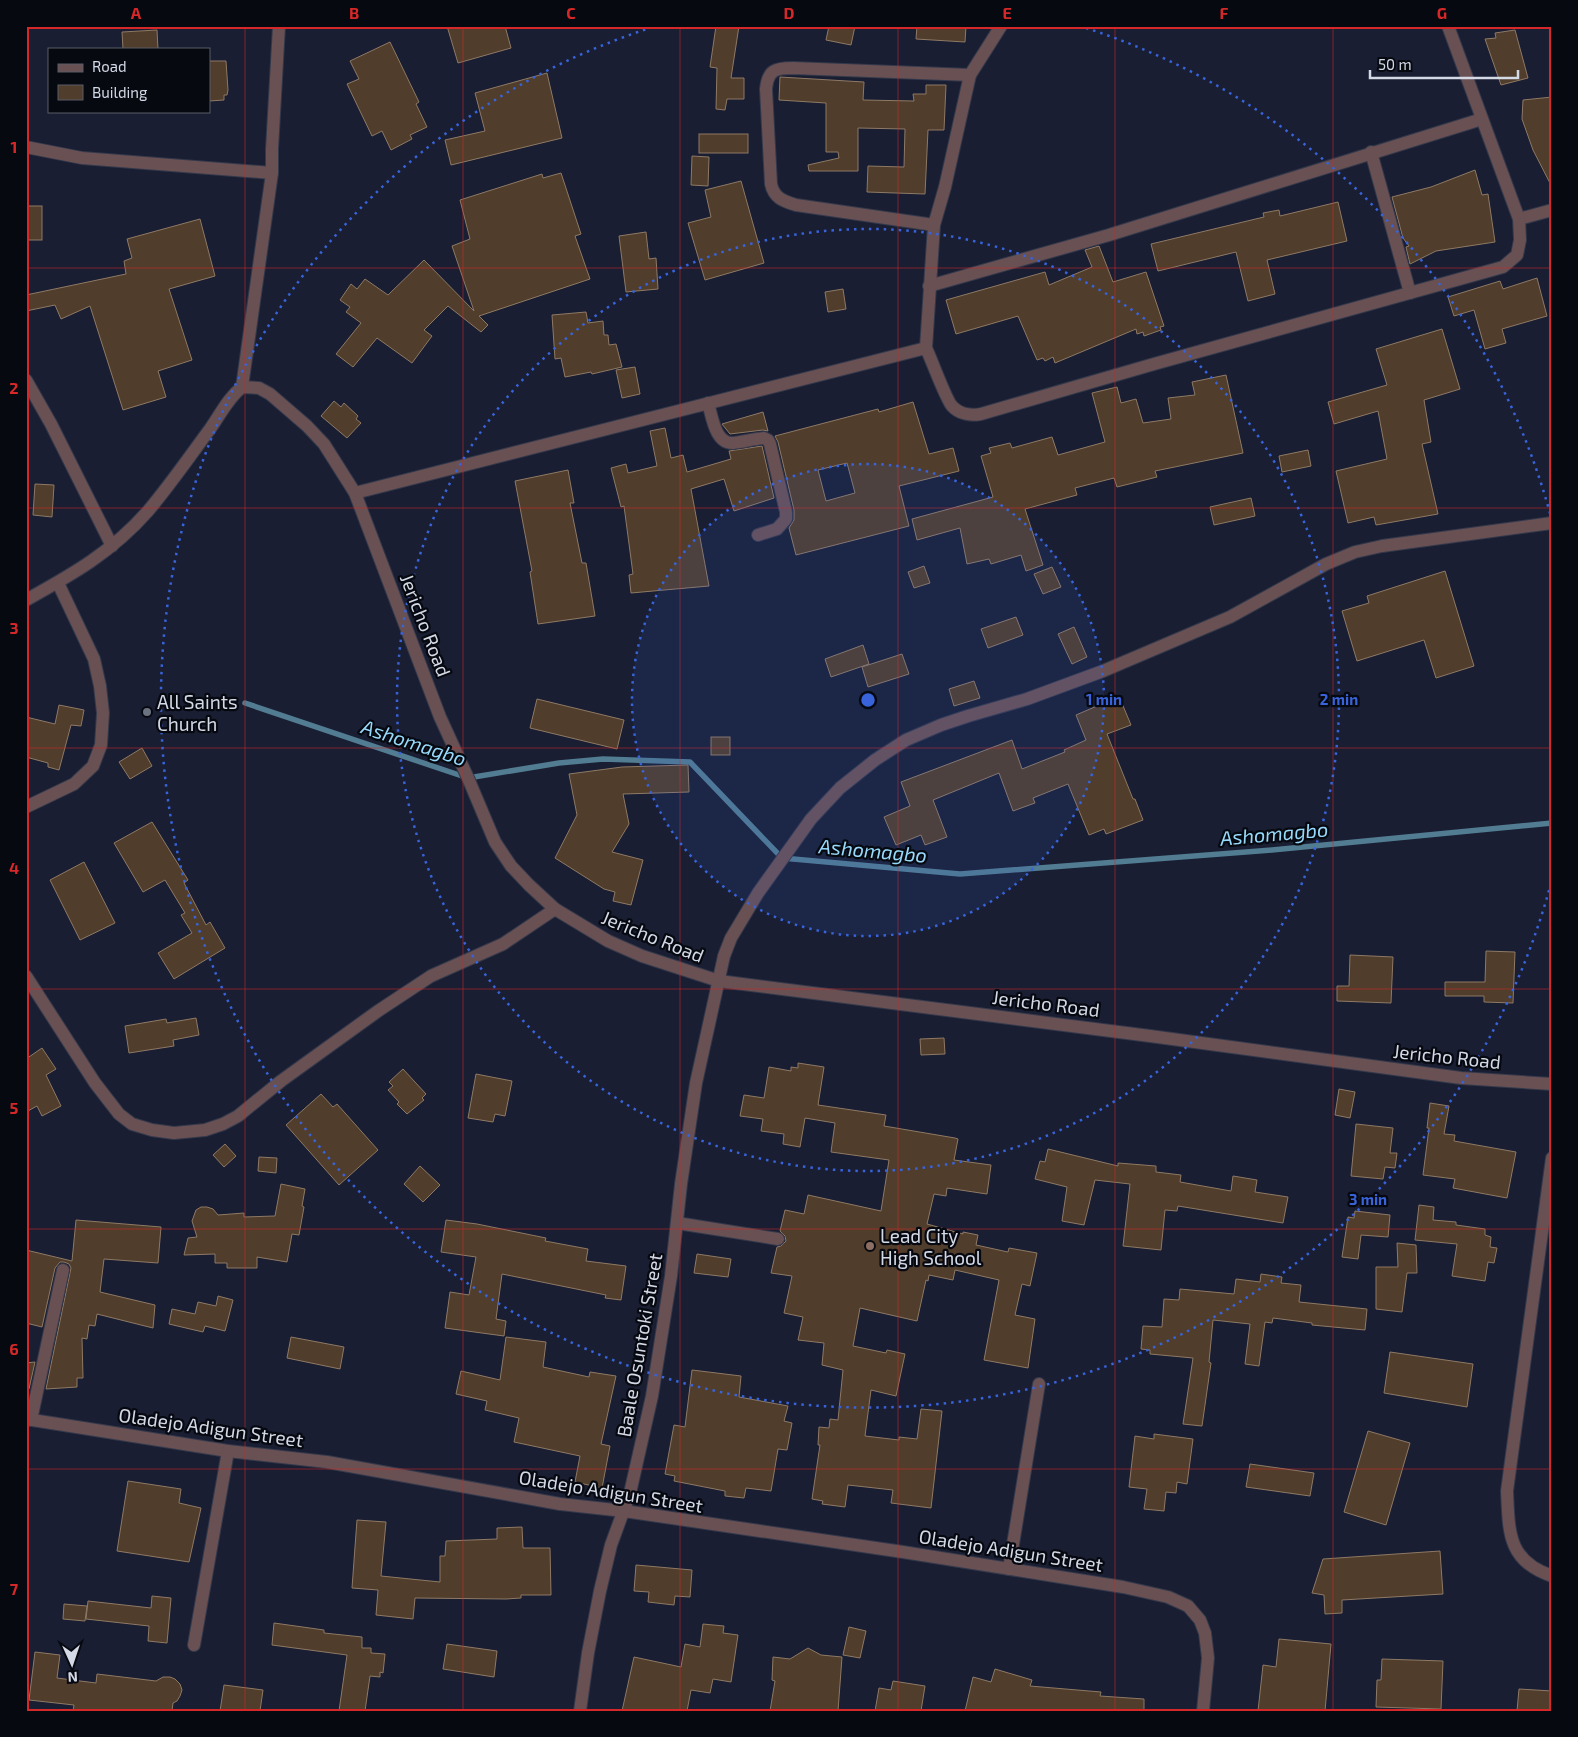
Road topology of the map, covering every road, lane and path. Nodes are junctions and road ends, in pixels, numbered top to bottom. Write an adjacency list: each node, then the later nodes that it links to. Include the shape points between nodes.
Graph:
1 (279, 26): 8 (street)
2 (1001, 26): 4 (street)
3 (1448, 26): 5 (street)
4 (970, 75): 11 (street); 11 (street, via 780,68 767,78 771,184 777,197 796,205)
5 (1482, 119): 7 (street); 10 (street)
6 (26, 147): 8 (street, via 82,158)
7 (1371, 152): 12 (street, via 1109,235); 13 (street)
8 (272, 173): 16 (street)
9 (1552, 210): 10 (street)
10 (1519, 219): 13 (street, via 1517,255 1502,267)
11 (934, 225): 12 (street)
12 (929, 286): 14 (street)
13 (1410, 293): 14 (street, via 972,416 951,406)
14 (926, 348): 17 (street)
15 (26, 380): 21 (street)
16 (242, 387): 18 (street, Jericho Road, via 259,388 270,394 307,426 324,444); 21 (street, via 147,511)
17 (708, 403): 18 (street); 20 (street, via 722,440 734,443 764,438 770,444 786,519 777,529)
18 (355, 493): 25 (street, Jericho Road, via 440,717 495,842 517,872)
19 (1552, 523): 27 (street, Baale Osuntoki Street, via 1355,552 1326,564 1230,616 1102,671 906,740 852,778 811,819 758,893 731,938)
20 (758, 535)
21 (112, 546): 22 (street)
22 (58, 583): 23 (street); 24 (street, via 94,659 103,713 101,745 93,766 74,784)
23 (26, 600)
24 (26, 807)
25 (555, 909): 26 (street, via 503,944 432,976 314,1057 238,1116 205,1130 174,1133 152,1130 132,1124 119,1114 95,1083); 27 (street, Jericho Road, via 608,941 642,956)
26 (26, 976)
27 (719, 981): 28 (street, Jericho Road, via 1408,1072); 30 (street, Baale Osuntoki Street, via 696,1083)
28 (1552, 1084)
29 (1552, 1158): 38 (street, via 1507,1491 1509,1532 1519,1555 1533,1568)
30 (677, 1223): 31 (street); 36 (street, Baale Osuntoki Street, via 652,1396)
31 (778, 1239)
32 (63, 1270): 34 (street)
33 (1039, 1384): 37 (street)
34 (29, 1420): 35 (street, Oladejo Adigun Street)
35 (228, 1450): 36 (street, Oladejo Adigun Street, via 327,1462 560,1504); 39 (street)
36 (624, 1511): 37 (street, Oladejo Adigun Street); 40 (street, Baale Osuntoki Street, via 611,1545 600,1591)
37 (1009, 1569): 41 (street, Oladejo Adigun Street, via 1132,1589 1168,1597 1188,1606 1200,1620 1205,1634 1208,1658)
38 (1552, 1576)
39 (194, 1645)
40 (580, 1711)
41 (1203, 1711)

